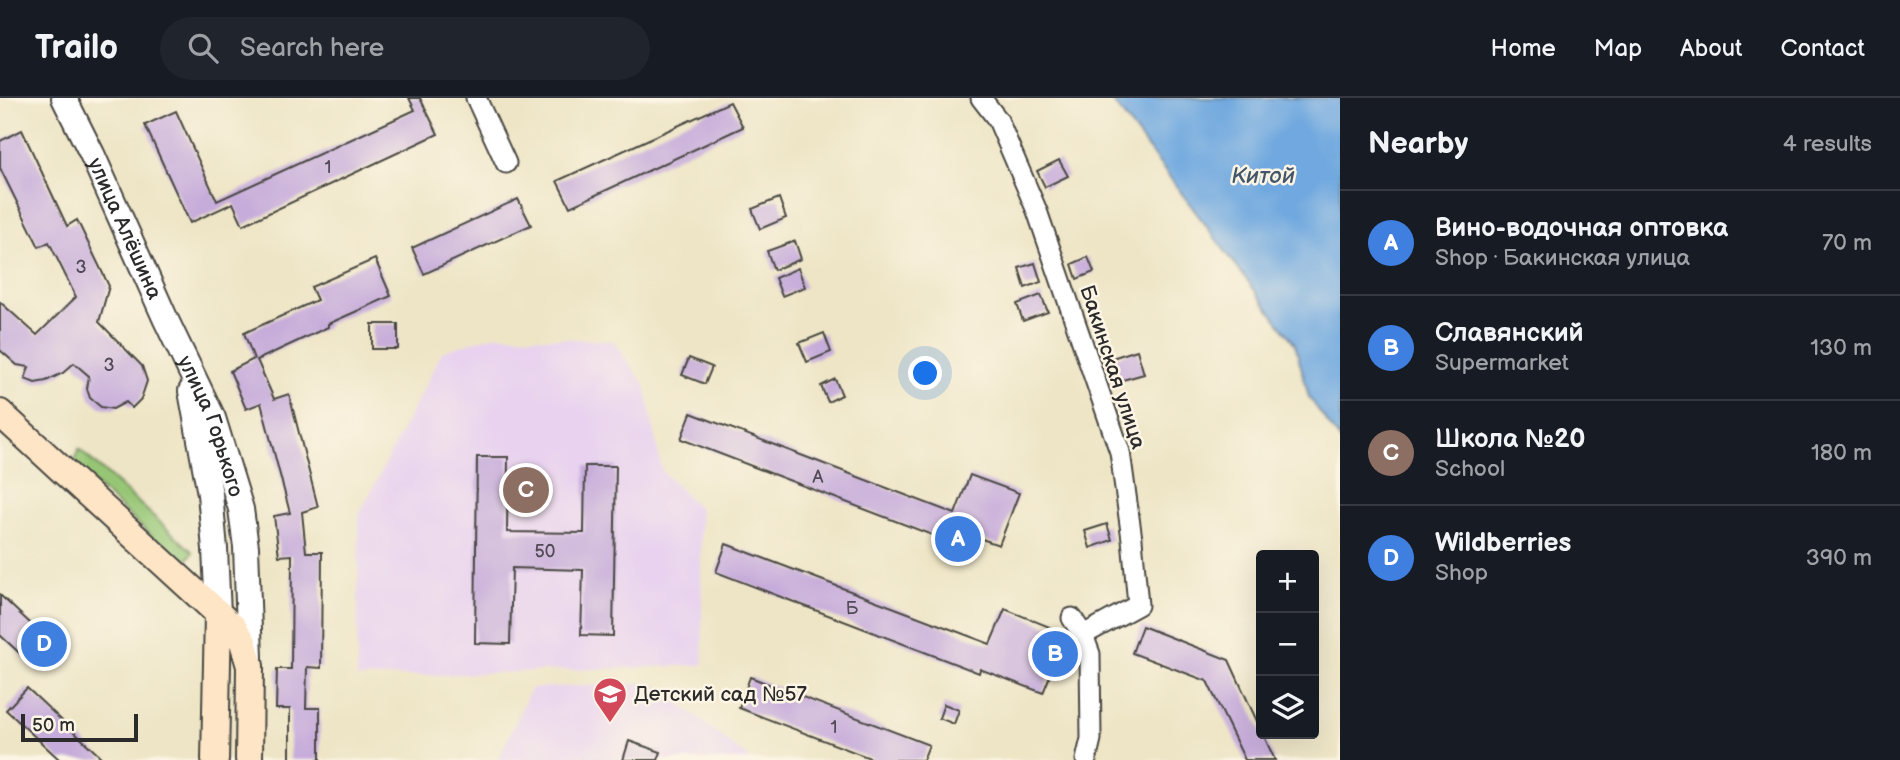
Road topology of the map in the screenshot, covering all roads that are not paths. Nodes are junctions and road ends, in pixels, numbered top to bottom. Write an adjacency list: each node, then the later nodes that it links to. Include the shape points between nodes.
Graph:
1 (64, 98): 5 (street, улица Алёшина)
2 (476, 98): 4 (street)
3 (981, 98): 9 (street, Бакинская улица, via 998,120 1037,211 1120,452 1138,605)
4 (506, 163)
5 (186, 359): 7 (street, улица Горького, via 210,494); 10 (street, улица Горького, via 213,418 242,509)
6 (0, 413): 7 (main road)
7 (218, 614): 10 (main road, улица Горького, via 243,642); 11 (main road, улица Горького)
8 (1072, 618): 9 (street)
9 (1083, 635): 13 (street, via 1090,654 1091,739)
10 (250, 666): 12 (main road, улица Горького)
11 (215, 760)
12 (249, 760)
13 (1086, 760)

